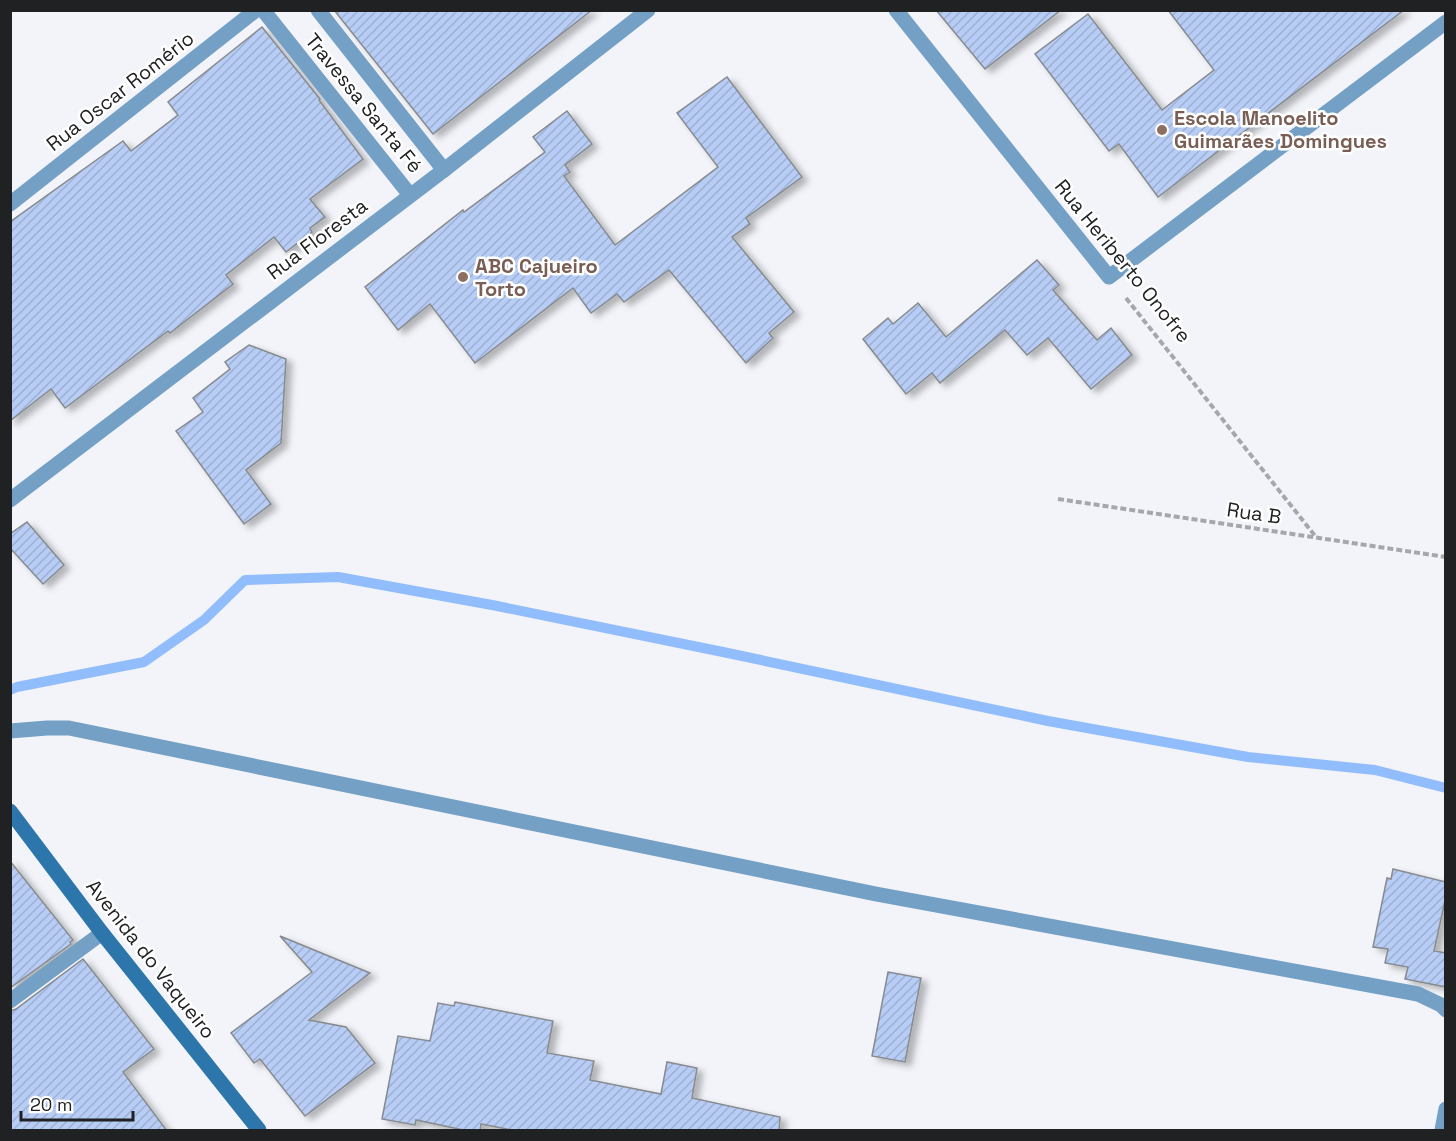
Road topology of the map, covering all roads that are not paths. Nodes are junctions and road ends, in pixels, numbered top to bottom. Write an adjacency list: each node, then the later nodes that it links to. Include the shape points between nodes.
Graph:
1 (256, 10): 9 (street, Rua Oscar Romério)
2 (263, 10): 8 (street, Travessa Santa Fé)
3 (318, 10): 7 (street, Travessa Santa Fé)
4 (648, 10): 7 (street, Rua Floresta)
5 (896, 10): 6 (street, Rua Heriberto Onofre, via 1109,277)
6 (1446, 22)
7 (444, 170): 8 (street, Rua Floresta)
8 (410, 195): 10 (street, Rua Floresta)
9 (10, 204)
10 (10, 500)
11 (10, 731): 15 (street, via 69,728 876,894 1418,994)
12 (10, 812): 13 (street, Avenida do Vaqueiro)
13 (102, 933): 14 (street); 17 (street, Avenida do Vaqueiro)
14 (10, 1001)
15 (1446, 1010)
16 (1446, 1109): 18 (street)
17 (260, 1130)
18 (1442, 1131)

